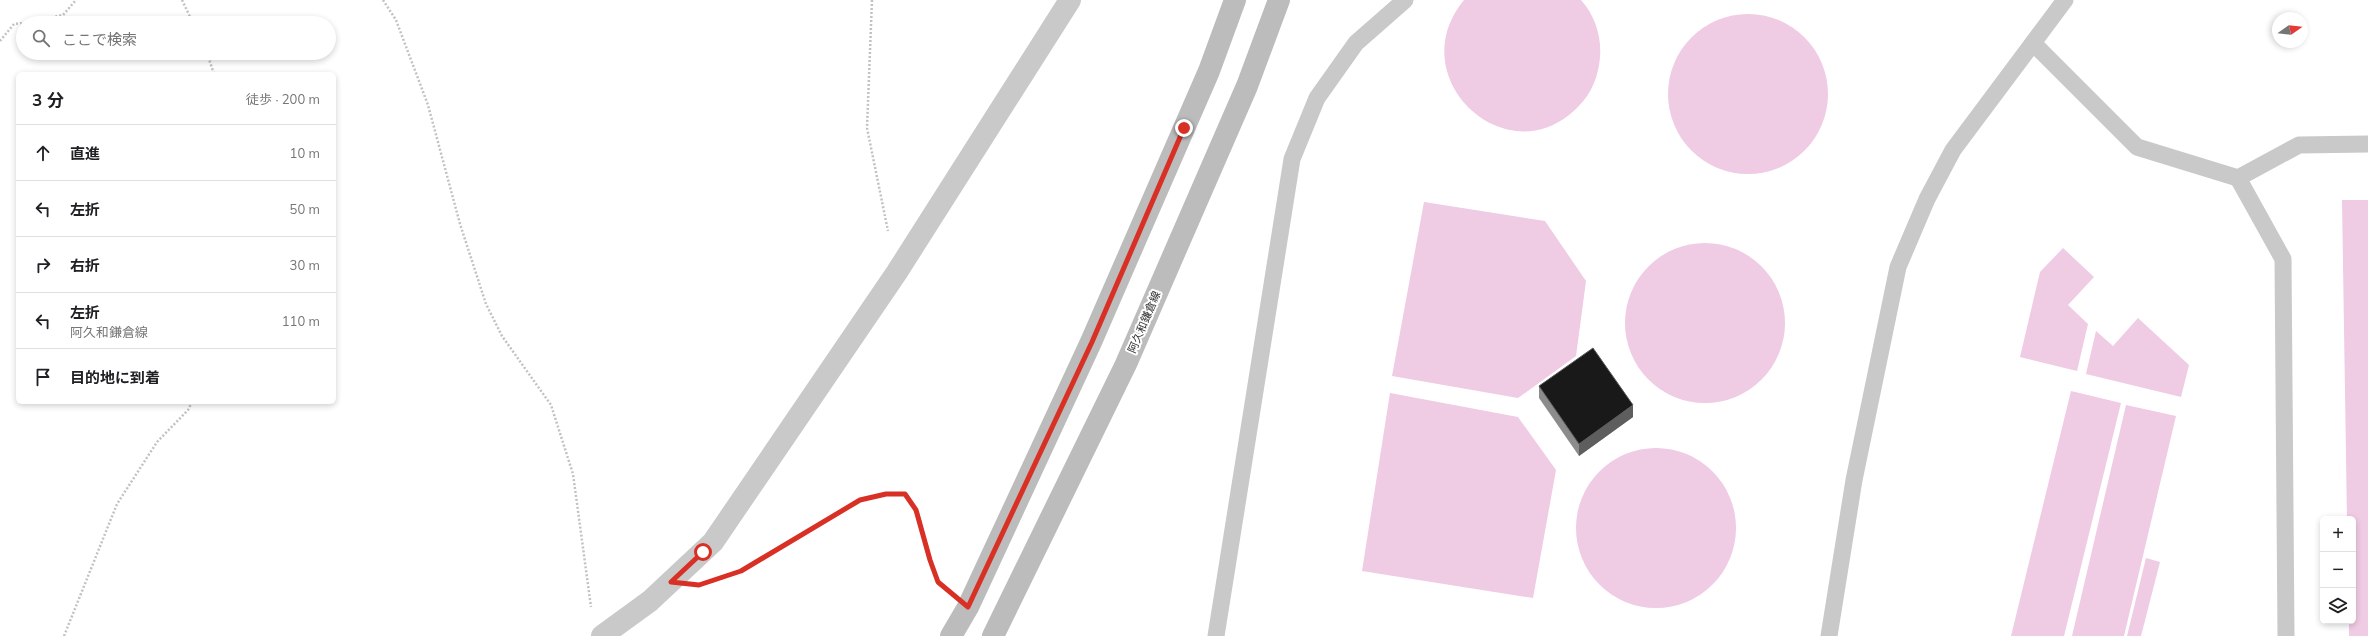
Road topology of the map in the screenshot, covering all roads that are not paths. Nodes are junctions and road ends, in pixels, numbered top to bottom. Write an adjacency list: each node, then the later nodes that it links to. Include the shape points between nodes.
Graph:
1 (1070, 0): 9 (street, via 897,272 713,542 650,601)
2 (1235, 0): 10 (main road, via 1209,72 1092,342 968,607)
3 (1279, 0): 11 (main road, 阿久和鎌倉線, via 1247,86 1126,364)
4 (1405, 0): 12 (lane, via 1356,43 1317,98 1292,160)
5 (2066, 0): 6 (lane)
6 (2033, 43): 8 (lane, via 2138,147); 13 (lane, via 1953,150 1927,199 1898,267 1854,480)
7 (2368, 144): 8 (lane, via 2299,144)
8 (2238, 178): 14 (lane, via 2283,259)
9 (602, 636)
10 (951, 636)
11 (993, 636)
12 (1216, 636)
13 (1829, 636)
14 (2286, 636)

